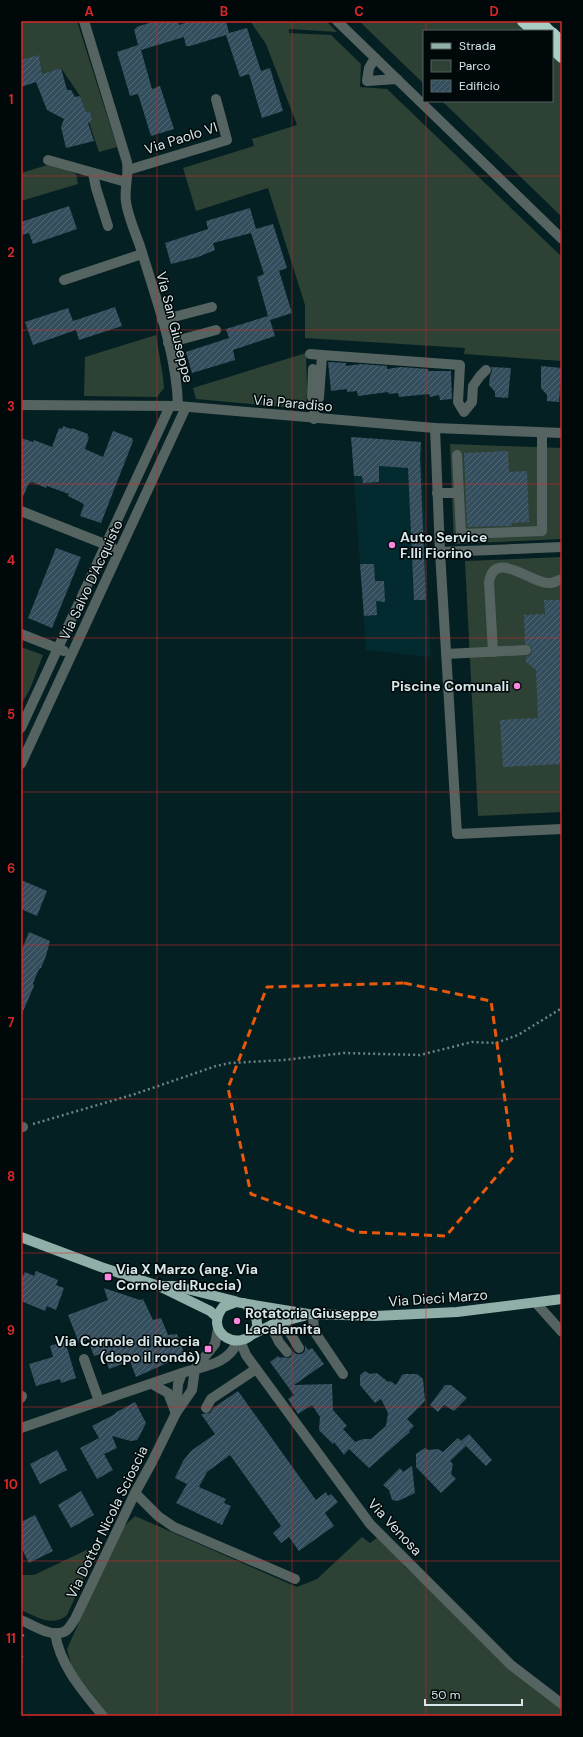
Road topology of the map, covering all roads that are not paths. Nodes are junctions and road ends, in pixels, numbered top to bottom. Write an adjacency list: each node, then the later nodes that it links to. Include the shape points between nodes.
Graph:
1 (84, 21): 15 (street)
2 (337, 21): 11 (street)
3 (523, 21): 5 (highway)
4 (539, 21): 6 (highway)
5 (533, 30)
6 (549, 30)
7 (553, 34): 8 (highway)
8 (562, 43)
9 (553, 49): 10 (highway)
10 (562, 57)
11 (375, 58): 12 (street); 12 (street, via 369,68 367,81)
12 (397, 79): 19 (street)
13 (216, 100): 15 (street, Via Paolo VI, via 227,140)
14 (48, 160): 16 (street)
15 (128, 170): 17 (street, Via San Giuseppe)
16 (93, 173): 17 (street); 18 (street)
17 (126, 182): 20 (street, Via San Giuseppe, via 126,202)
18 (108, 226)
19 (562, 239)
20 (142, 254): 21 (street); 23 (street, Via San Giuseppe)
21 (64, 280)
22 (212, 307): 23 (street)
23 (162, 320): 25 (street, Via San Giuseppe)
24 (216, 330): 25 (street)
25 (168, 343): 33 (street, Via San Giuseppe, via 175,374)
26 (310, 354): 27 (street)
27 (322, 355): 31 (street, via 319,398); 34 (street, via 460,364 458,402)
28 (313, 369): 31 (street, via 312,397)
29 (486, 370): 34 (street, via 473,386 472,402)
30 (466, 379): 34 (street)
31 (315, 401): 35 (street)
32 (21, 405): 33 (street, Via Paradiso)
33 (178, 407): 35 (street, Via Paradiso); 44 (street, Via Salvo D'Acquisto); 46 (street, Via Salvo D'Acquisto)
34 (464, 412): 37 (street)
35 (314, 419): 36 (street, Via Paradiso)
36 (435, 428): 37 (street, Via Paradiso); 41 (street)
37 (463, 430): 38 (street, Via Paradiso)
38 (542, 433): 39 (street, Via Paradiso); 42 (street, via 542,531 461,534)
39 (562, 433)
40 (457, 455): 42 (street)
41 (437, 493): 42 (street); 47 (street)
42 (459, 493)
43 (21, 512): 44 (street)
44 (106, 544): 46 (street); 50 (street, Via Salvo D'Acquisto)
45 (562, 547): 47 (street)
46 (120, 550): 53 (street, Via Salvo D'Acquisto)
47 (440, 552): 54 (street)
48 (562, 579): 52 (street, via 544,583 514,569 501,568 490,575)
49 (21, 634): 50 (street)
50 (58, 649): 53 (street); 55 (street, Via Salvo D'Acquisto)
51 (526, 650): 52 (street)
52 (493, 652): 54 (street)
53 (72, 654): 56 (street, Via Salvo D'Acquisto)
54 (446, 654): 57 (street, via 457,834)
55 (21, 728)
56 (22, 758)
57 (562, 830)
58 (21, 1237): 59 (main road, Via Dieci Marzo)
59 (159, 1286): 61 (main road, Via Dieci Marzo, via 175,1286); 64 (main road, Via Dieci Marzo, via 210,1311)
60 (562, 1299): 62 (main road, Via Dieci Marzo)
61 (240, 1302): 63 (main road, Via Dieci Marzo); 64 (main road, via 223,1307); 69 (main road, via 252,1309 257,1321)
62 (536, 1303): 63 (main road, Via Dieci Marzo, via 422,1314); 68 (street)
63 (310, 1315): 65 (main road); 77 (street, via 314,1331)
64 (217, 1318): 67 (main road)
65 (283, 1321): 66 (main road); 71 (street)
66 (271, 1325): 69 (main road); 72 (street)
67 (218, 1329): 70 (main road, via 226,1338); 74 (street, via 215,1344)
68 (562, 1332)
69 (253, 1334): 70 (main road, via 245,1340)
70 (238, 1341): 74 (street, via 234,1351 223,1360); 75 (street, Via Venosa)
71 (299, 1348)
72 (287, 1352)
73 (84, 1359): 79 (street)
74 (194, 1369): 76 (street); 81 (street, Via Dottor Nicola Scioscia, via 192,1390)
75 (256, 1369): 80 (street, via 211,1399); 87 (street, Via Venosa, via 370,1524 511,1665)
76 (182, 1373): 78 (street); 81 (street, Via Dottor Nicola Scioscia, via 178,1384)
77 (343, 1374)
78 (152, 1384): 79 (street); 81 (street, via 168,1393)
79 (99, 1401): 82 (street)
80 (206, 1408)
81 (176, 1413): 83 (street, Via Dottor Nicola Scioscia)
82 (21, 1428)
83 (134, 1493): 84 (street, via 174,1528); 86 (street, Via Dottor Nicola Scioscia, via 75,1620 66,1630)
84 (295, 1579)
85 (21, 1620): 86 (street)
86 (55, 1633): 88 (street, via 57,1647 65,1666)
87 (562, 1704)
88 (104, 1716)

